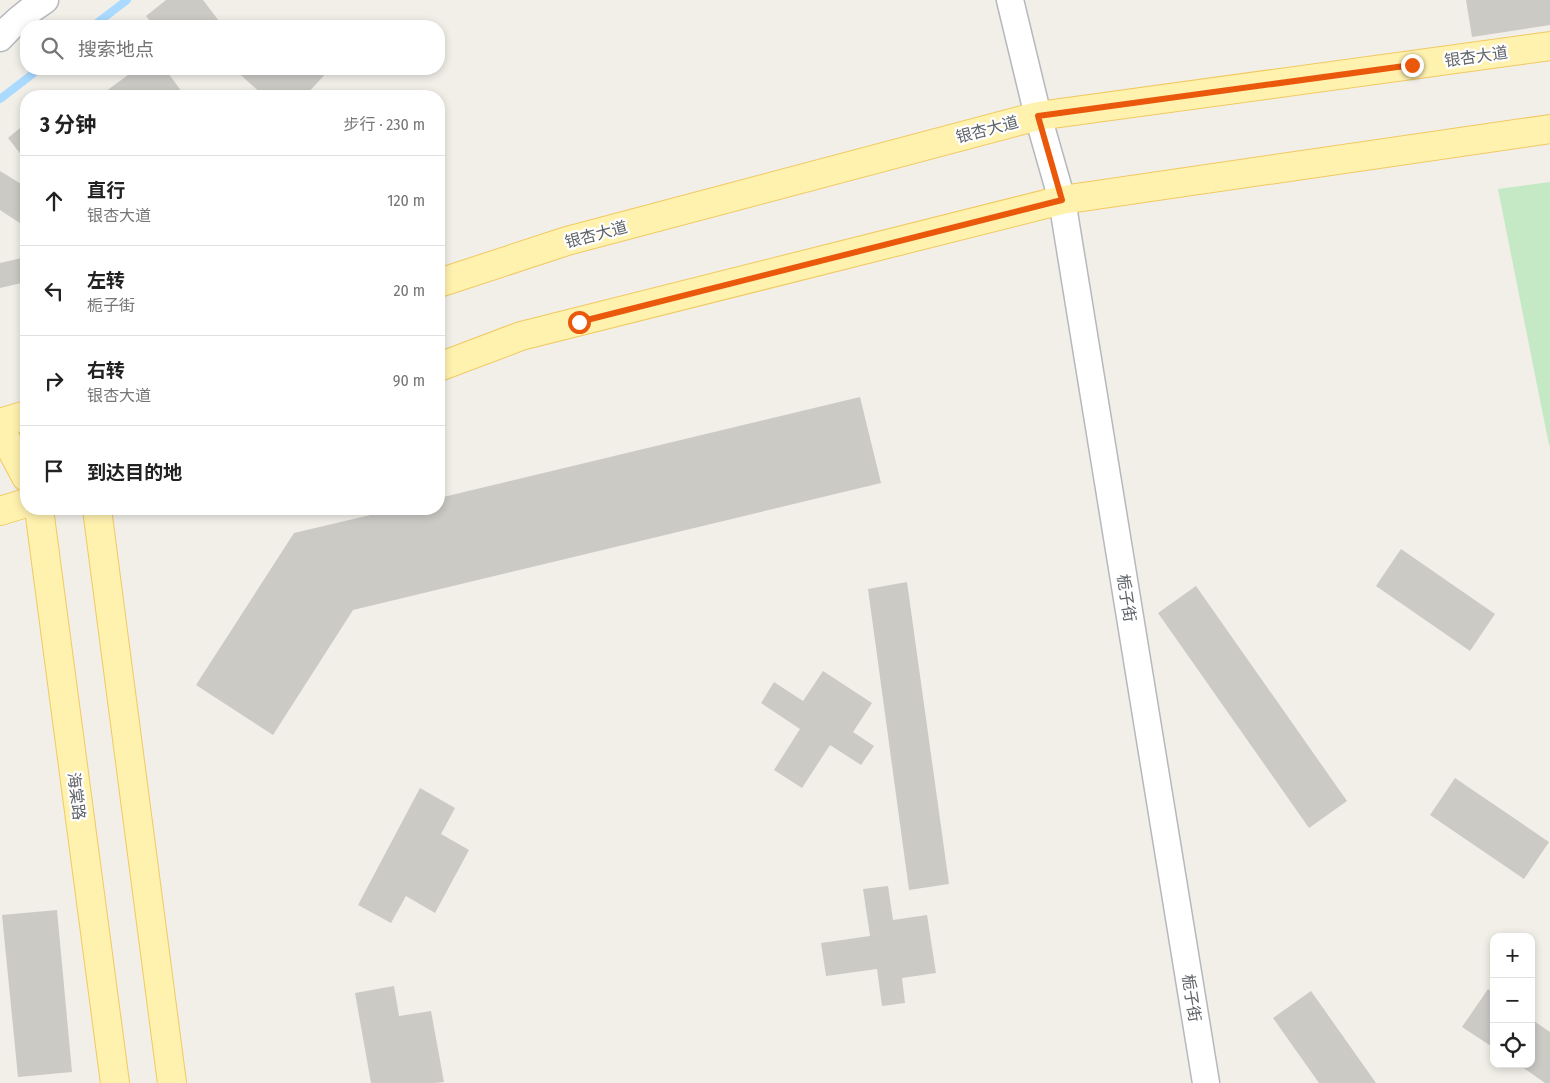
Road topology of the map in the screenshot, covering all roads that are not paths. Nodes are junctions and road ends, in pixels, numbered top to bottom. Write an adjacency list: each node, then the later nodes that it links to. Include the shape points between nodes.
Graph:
1 (45, 0): 3 (street)
2 (1010, 0): 5 (street, 栀子街)
3 (0, 38)
4 (1550, 46): 5 (main road, 银杏大道)
5 (1038, 116): 7 (street, 栀子街); 8 (main road, 银杏大道, via 568,241)
6 (1550, 129): 7 (main road)
7 (1062, 200): 9 (main road, via 521,336); 20 (street, 栀子街)
8 (445, 281)
9 (445, 365)
10 (20, 417): 11 (main road)
11 (0, 423)
12 (0, 428): 13 (main road)
13 (20, 466)
14 (20, 505): 15 (main road)
15 (0, 511)
16 (40, 515): 18 (main road, 海棠路)
17 (98, 515): 19 (main road)
18 (115, 1083)
19 (172, 1083)
20 (1206, 1083)

